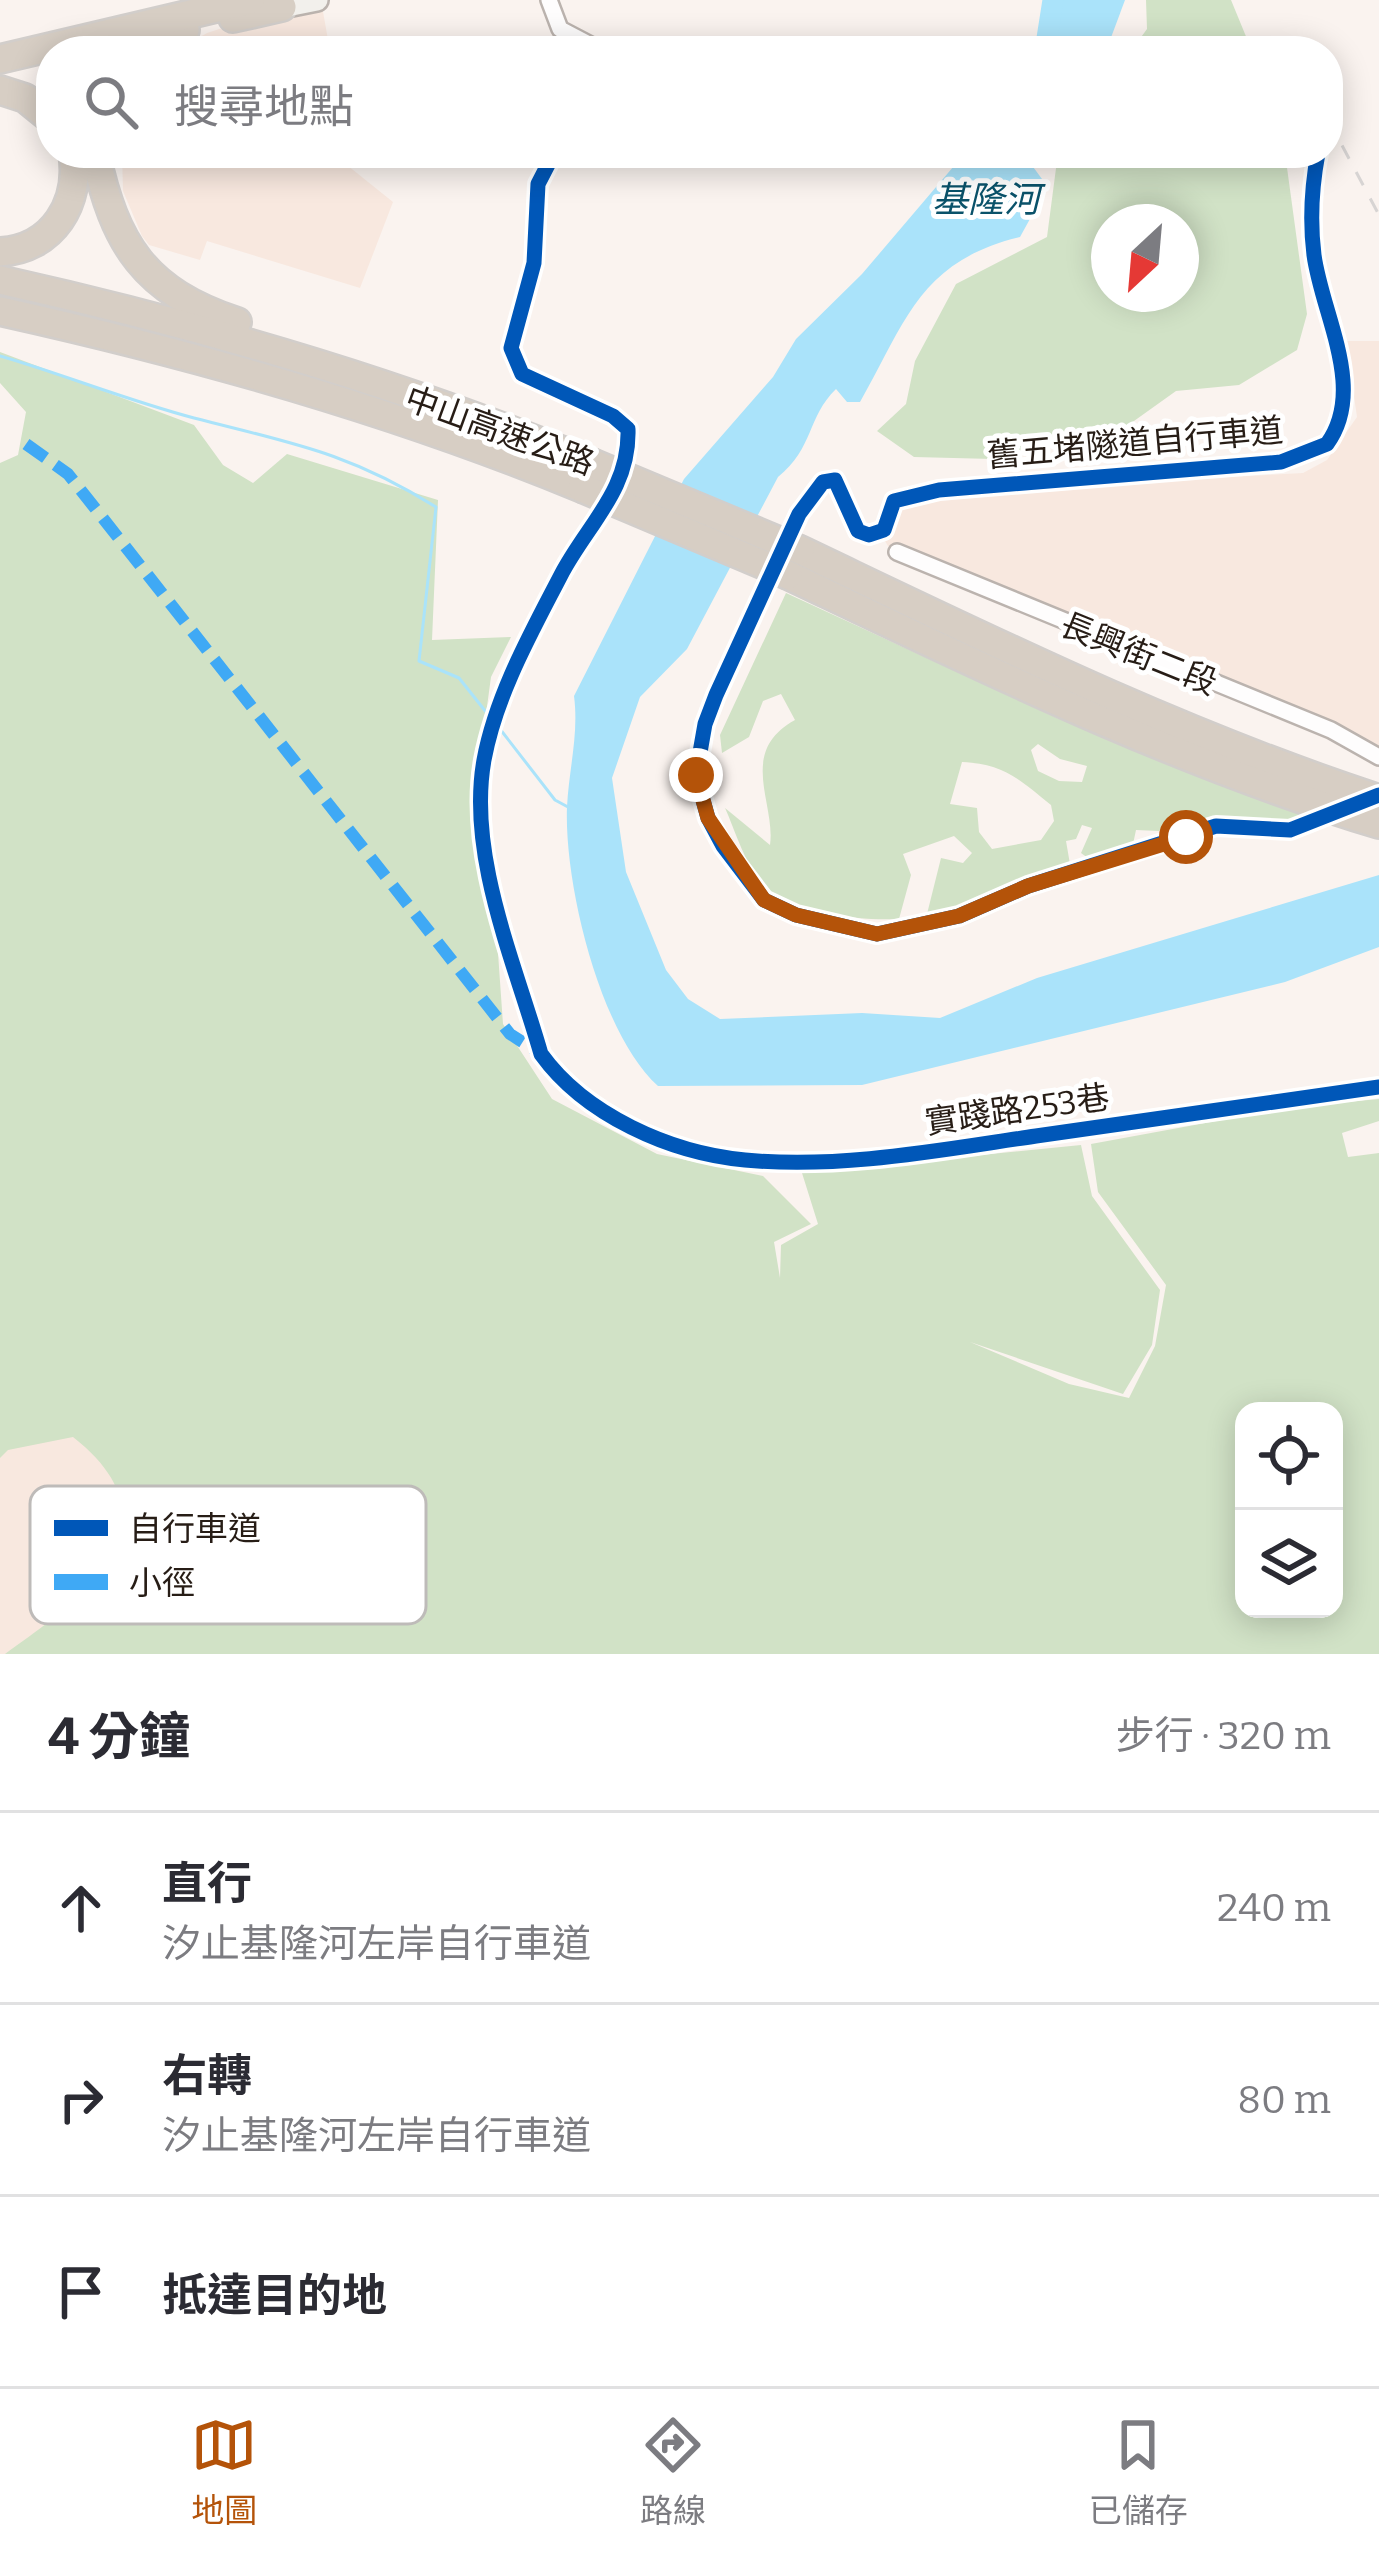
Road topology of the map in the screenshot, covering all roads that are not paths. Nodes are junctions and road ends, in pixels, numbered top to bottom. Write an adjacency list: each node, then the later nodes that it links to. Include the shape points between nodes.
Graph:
1 (250, 0): 6 (highway)
2 (317, 0): 4 (street)
3 (549, 0): 9 (street)
4 (281, 4): 5 (highway)
5 (185, 30): 7 (highway); 8 (highway)
6 (114, 36)
7 (163, 36)
8 (176, 36)
9 (568, 36)
10 (36, 53): 11 (highway)
11 (0, 59)
12 (36, 67): 13 (highway)
13 (0, 75)
14 (0, 90): 15 (highway)
15 (36, 107)
16 (73, 168): 19 (highway, via 59,223 28,247)
17 (100, 168): 22 (highway, via 119,238 182,299)
18 (546, 168): 29 (street, 實踐路253巷, via 538,184 534,263 511,348 523,374 628,429 608,508 564,569 495,718 483,764 487,862 541,1054 556,1076 599,1109 665,1140 745,1160 903,1156)
19 (0, 252)
20 (0, 280): 22 (highway, 中山高速公路, via 190,324)
21 (0, 311): 23 (highway, 中山高速公路, via 176,352)
22 (498, 424): 23 (highway, 中山高速公路)
23 (587, 476): 26 (highway, 中山高速公路, bridge, via 1032,661)
24 (897, 553): 25 (street, 長興街二段, via 1331,730)
25 (1379, 757)
26 (1313, 791): 27 (highway, 中山高速公路); 28 (highway, 中山高速公路)
27 (1379, 799)
28 (1379, 824)
29 (1379, 1087)

